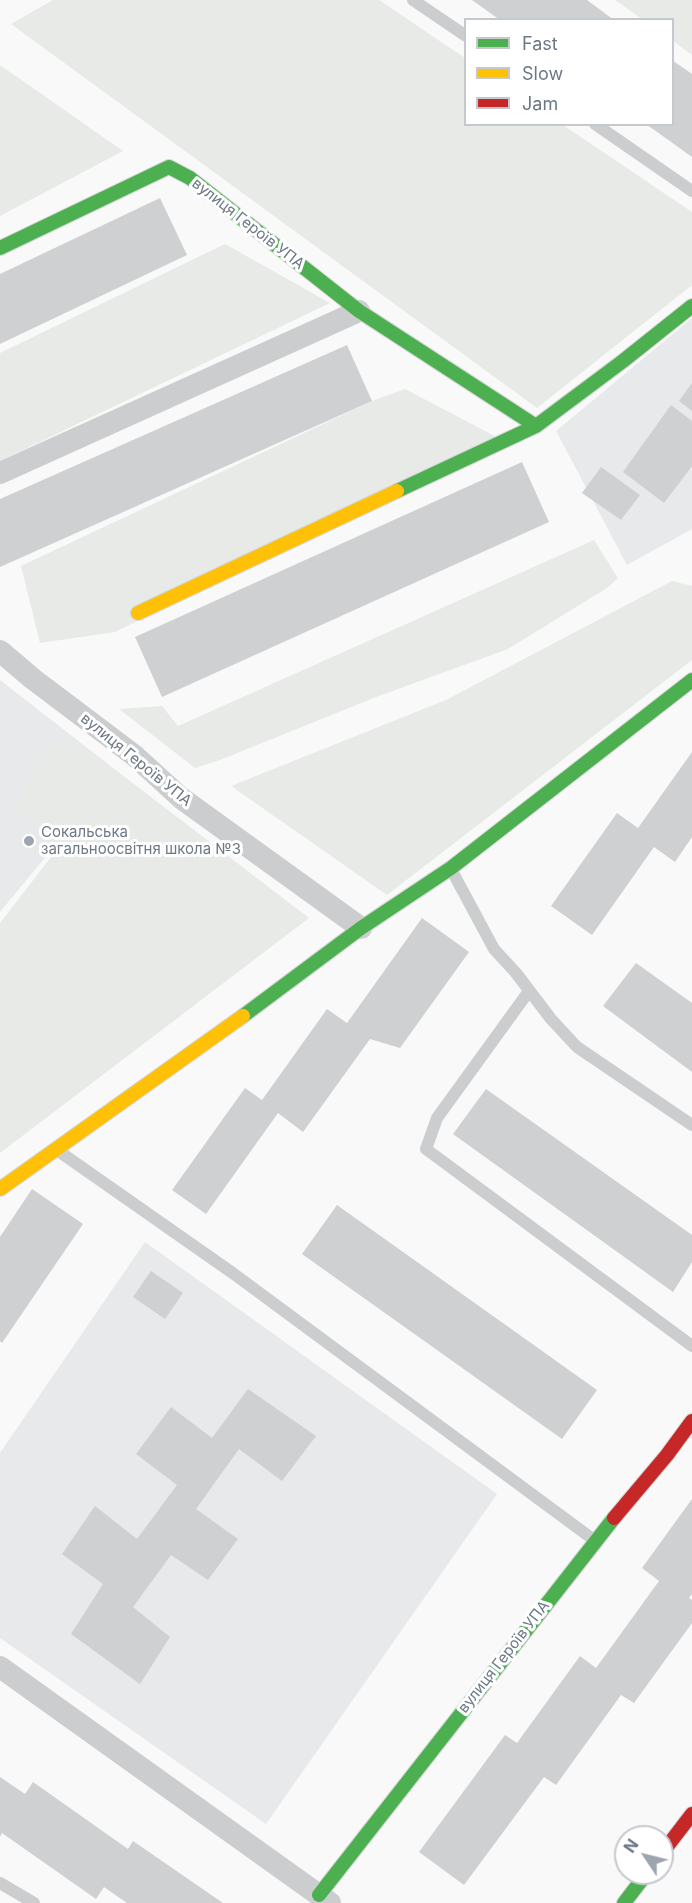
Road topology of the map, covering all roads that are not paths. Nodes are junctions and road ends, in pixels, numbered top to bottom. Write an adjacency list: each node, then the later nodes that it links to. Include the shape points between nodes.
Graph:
1 (413, 0): 2 (lane)
2 (464, 35)
3 (598, 126): 4 (lane)
4 (692, 191)
5 (0, 248): 7 (street, вулиця Героїв УПА, via 169,167 190,178)
6 (692, 306): 8 (street)
7 (359, 311): 8 (street, вулиця Героїв УПА); 9 (street)
8 (536, 426): 10 (street)
9 (0, 473)
10 (138, 613)
11 (0, 651): 14 (street, вулиця Героїв УПА, via 135,756 181,798)
12 (692, 680): 13 (street)
13 (451, 868): 14 (street); 15 (lane, via 494,949)
14 (361, 928): 17 (street)
15 (529, 991): 16 (lane, via 577,1047); 19 (lane, via 437,1118 426,1149)
16 (692, 1125)
17 (57, 1150): 18 (street); 21 (lane, via 234,1274)
18 (0, 1189)
19 (692, 1346)
20 (692, 1420): 21 (street, вулиця Героїв УПА)
21 (595, 1541): 27 (street, вулиця Героїв УПА)
22 (0, 1667): 27 (street, вулиця Героїв УПА)
23 (692, 1814): 24 (street)
24 (674, 1838)
25 (0, 1883): 28 (lane)
26 (638, 1885): 29 (street)
27 (321, 1900)
28 (34, 1903)
29 (624, 1903)

